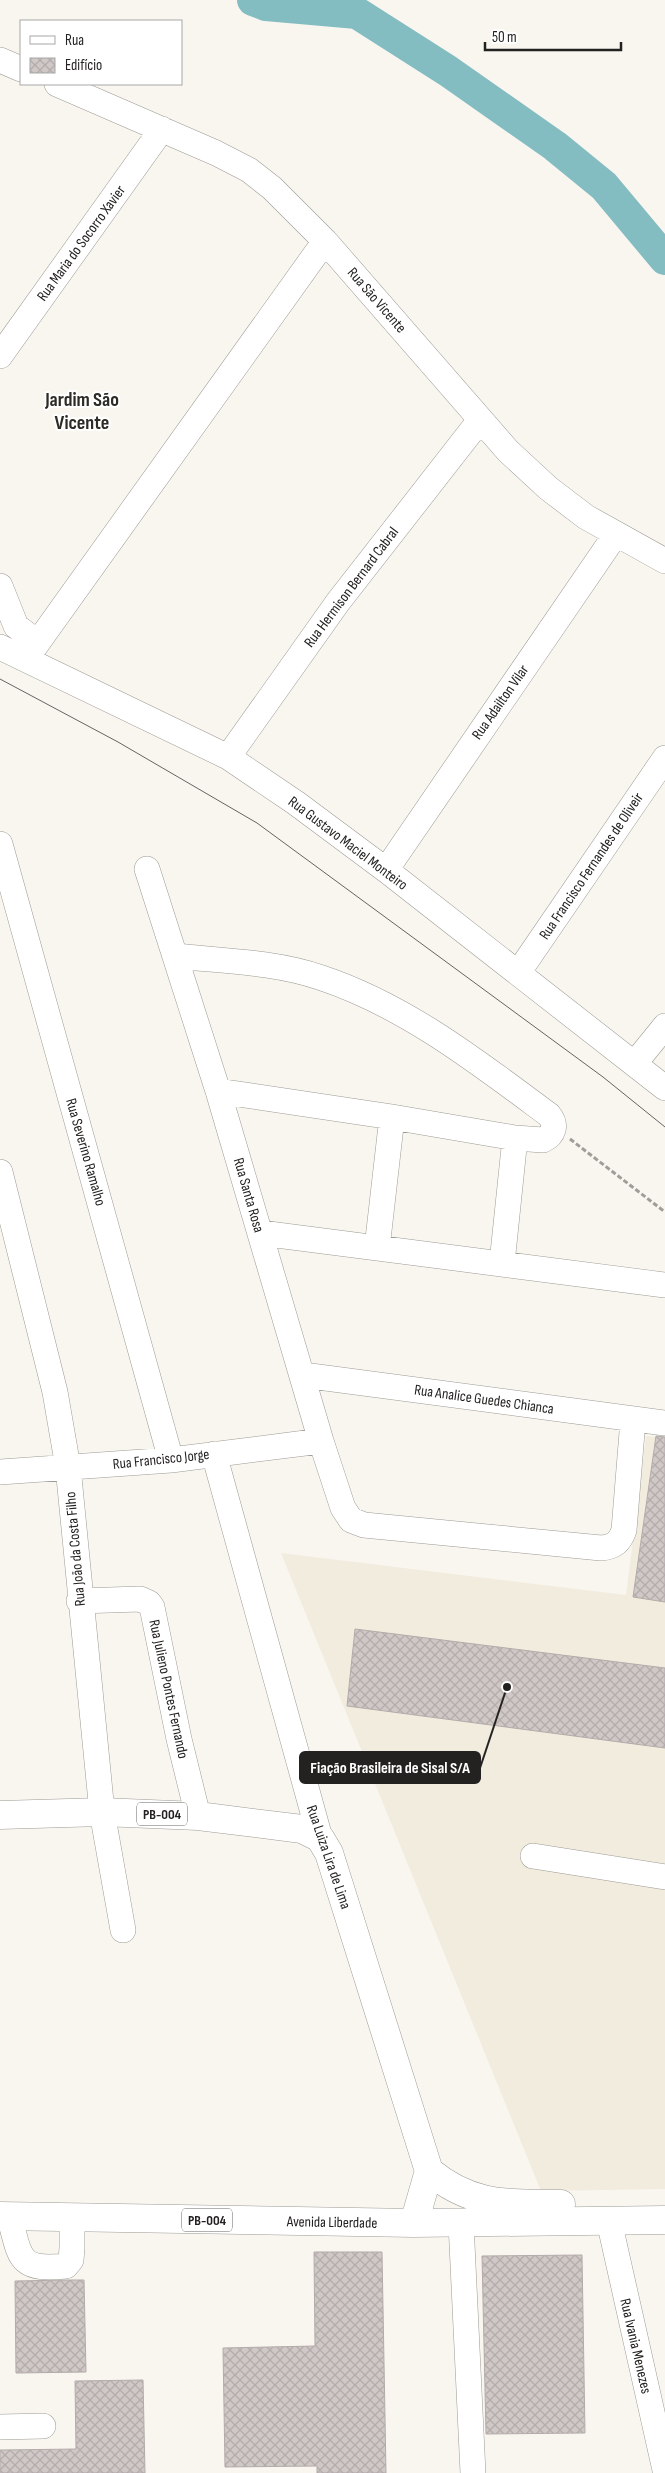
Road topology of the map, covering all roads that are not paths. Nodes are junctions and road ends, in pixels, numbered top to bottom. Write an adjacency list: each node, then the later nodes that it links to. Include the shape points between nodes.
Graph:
1 (0, 60): 2 (street)
2 (20, 69)
3 (59, 85): 4 (street, Rua São Vicente)
4 (162, 130): 5 (street, Rua São Vicente, via 249,170); 6 (street, Rua Maria do Socorro Xavier)
5 (325, 241): 7 (street, Rua São Vicente); 12 (street)
6 (0, 356)
7 (480, 420): 8 (street, Rua São Vicente, via 548,488 586,517); 13 (street, Rua Hermison Bernard Cabral, via 338,602)
8 (616, 534): 9 (street, Rua São Vicente); 17 (street, Rua Adailton Vilar)
9 (665, 561)
10 (0, 586): 12 (street, via 16,626)
11 (0, 647): 12 (street, Rua Gustavo Maciel Monteiro)
12 (31, 651): 13 (street, Rua Gustavo Maciel Monteiro)
13 (228, 757): 17 (street, Rua Gustavo Maciel Monteiro)
14 (665, 758): 20 (street, Rua Francisco Fernandes de Oliveir)
15 (0, 844): 18 (street, Rua Severino Ramalho)
16 (147, 869): 19 (street, Rua Santa Rosa)
17 (386, 870): 20 (street, Rua Gustavo Maciel Monteiro)
18 (6, 885): 37 (street, Rua Severino Ramalho)
19 (175, 956): 24 (street, Rua Santa Rosa); 26 (street, via 264,965 320,977 364,994 419,1025 493,1074 553,1121 552,1134 542,1140)
20 (518, 973): 22 (street, Rua Gustavo Maciel Monteiro)
21 (665, 1026): 22 (street)
22 (635, 1063): 23 (street, Rua Gustavo Maciel Monteiro)
23 (665, 1088)
24 (218, 1091): 25 (street); 28 (street, Rua Santa Rosa)
25 (392, 1116): 26 (street); 29 (street)
26 (515, 1138): 30 (street)
27 (0, 1172): 38 (street, Rua João da Costa Filho, via 55,1392)
28 (260, 1233): 29 (street); 32 (street, Rua Santa Rosa)
29 (377, 1248): 30 (street)
30 (502, 1263): 31 (street)
31 (665, 1285)
32 (303, 1375): 33 (street, Rua Analice Guedes Chianca); 35 (street, Rua Santa Rosa)
33 (633, 1420): 34 (street, Rua Analice Guedes Chianca); 35 (street, Rua Santa Rosa, via 624,1530 617,1544 601,1548 364,1525 351,1520 343,1508)
34 (665, 1423)
35 (321, 1441): 36 (street, Rua Francisco Jorge)
36 (214, 1454): 37 (street, Rua Francisco Jorge); 44 (street, Rua Luiza Lira de Lima)
37 (171, 1460): 38 (street, Rua Francisco Jorge)
38 (68, 1467): 39 (street, Rua Francisco Jorge); 40 (street, Rua João da Costa Filho)
39 (0, 1472)
40 (80, 1601): 41 (street, Rua João da Costa Filho); 43 (street, Rua Julieno Pontes Fernando, via 140,1599 152,1607)
41 (102, 1812): 42 (main road, PB-004); 43 (main road, PB-004); 47 (street, Rua João da Costa Filho)
42 (0, 1815)
43 (198, 1816): 44 (main road, PB-004, via 302,1829)
44 (320, 1838): 48 (main road, Rua Luiza Lira de Lima, via 332,1862)
45 (533, 1856): 46 (street)
46 (665, 1877)
47 (124, 1930)
48 (429, 2171): 49 (main road, via 460,2193 494,2202); 54 (main road)
49 (665, 2203)
50 (5, 2216): 51 (main road, Avenida Liberdade / PB-004); 51 (street, via 24,2260 32,2266 44,2268 66,2266 70,2260)
51 (72, 2217): 54 (main road, Avenida Liberdade / PB-004)
52 (665, 2220): 53 (main road, Avenida Liberdade / PB-004)
53 (609, 2221): 55 (main road, Avenida Liberdade / PB-004); 58 (street, Rua Ivania Menezes)
54 (414, 2223): 55 (main road, Avenida Liberdade / PB-004)
55 (461, 2223): 59 (street)
56 (43, 2426): 57 (street)
57 (0, 2427)
58 (665, 2470)
59 (473, 2473)

